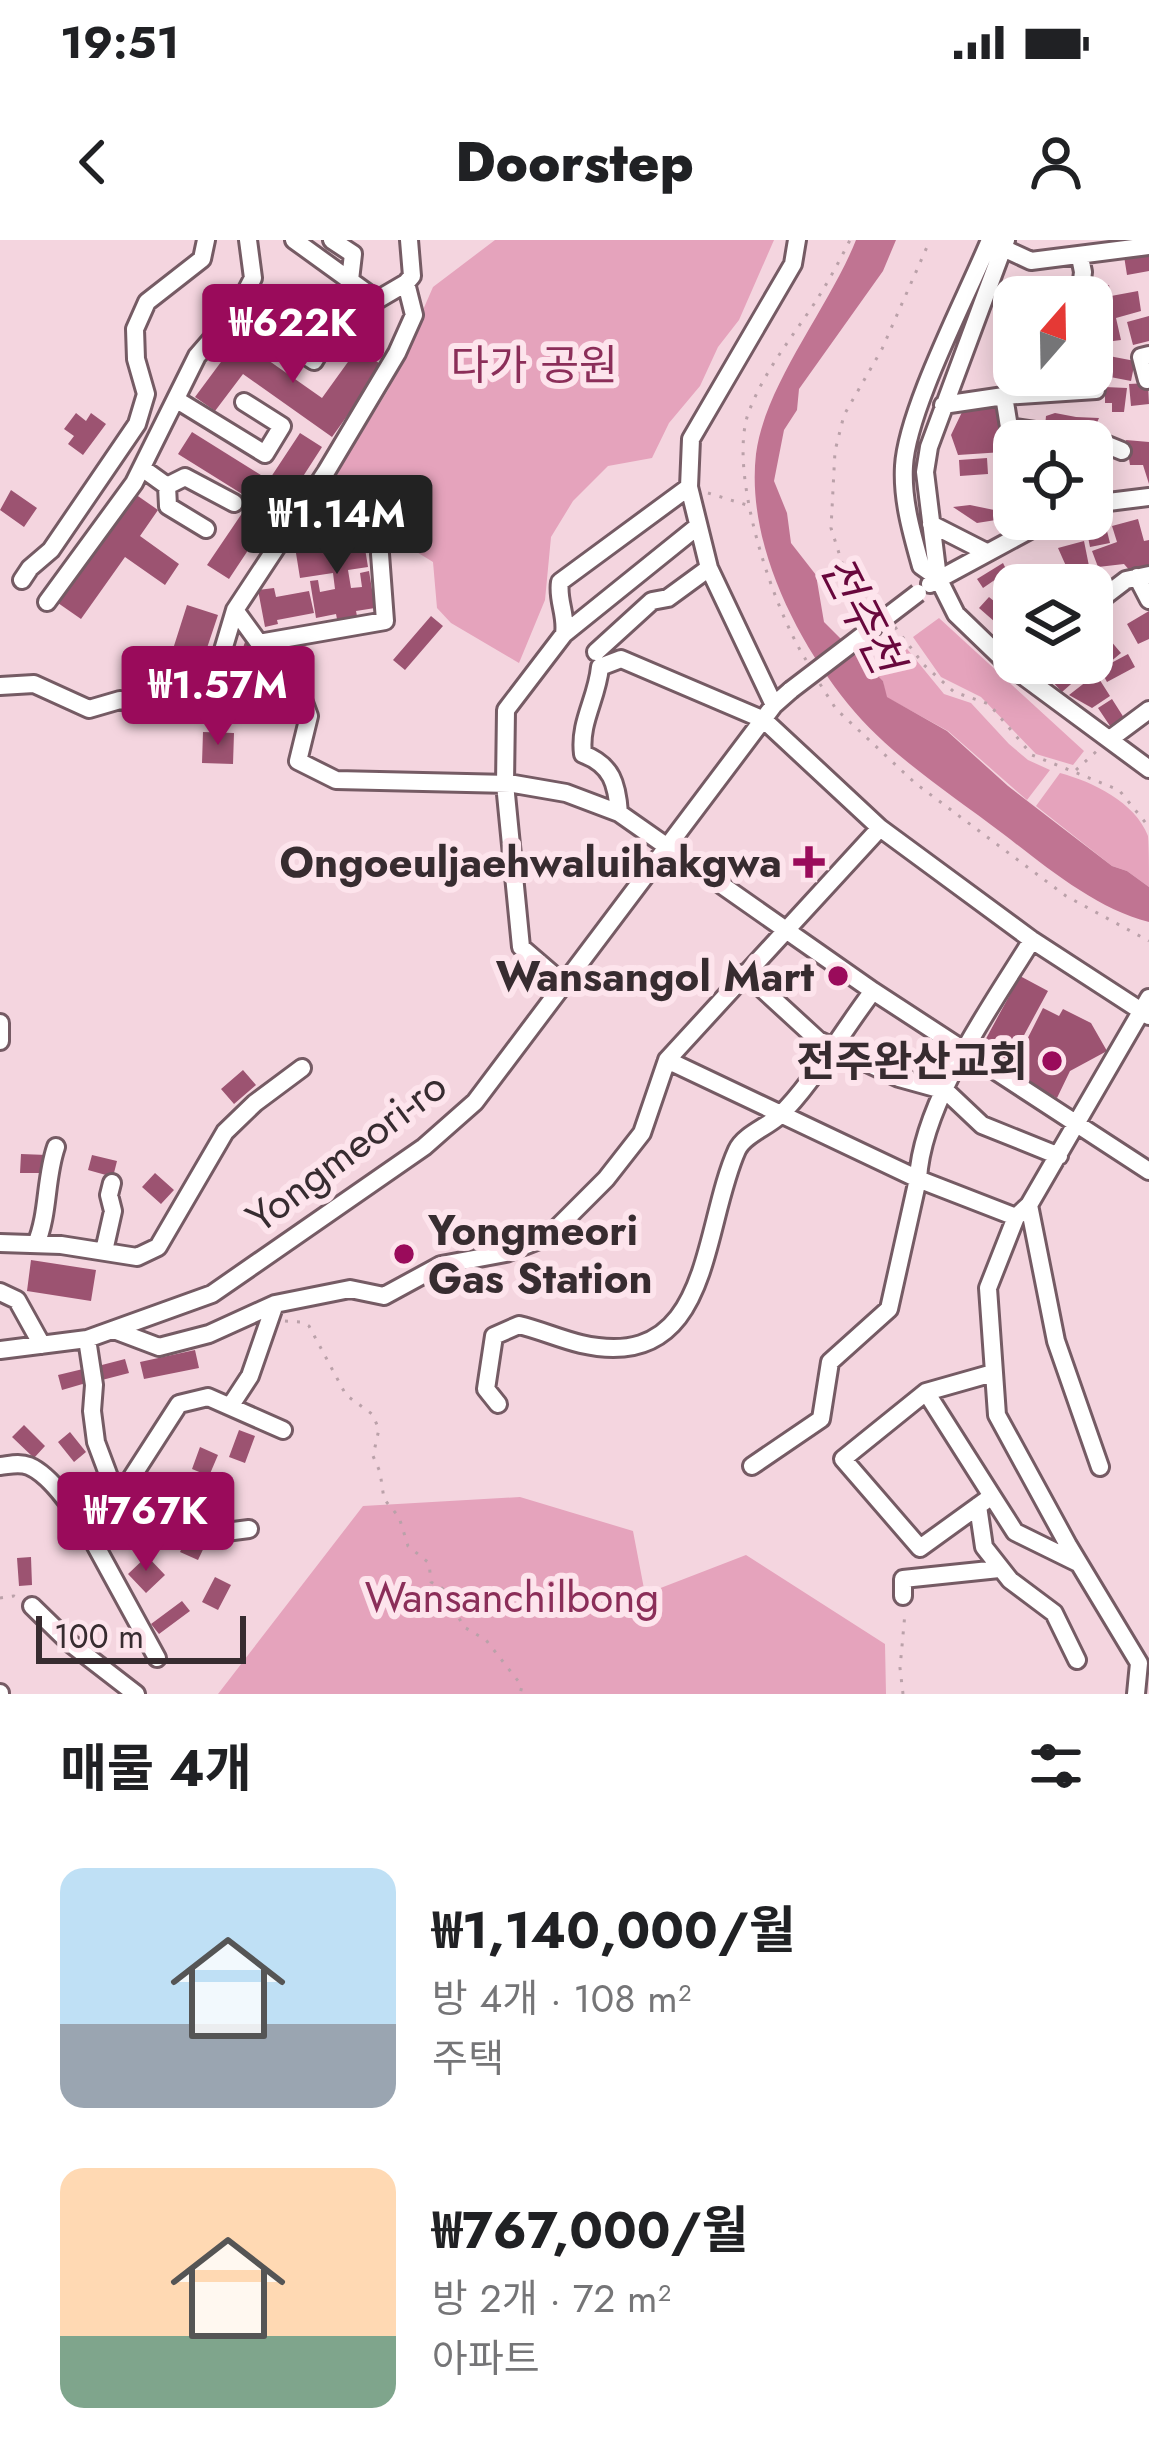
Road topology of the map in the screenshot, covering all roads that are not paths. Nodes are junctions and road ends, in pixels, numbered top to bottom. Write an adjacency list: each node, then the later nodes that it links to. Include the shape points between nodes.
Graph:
1 (206, 240): 37 (street, via 202,259 147,302 136,329 146,394 136,424)
2 (248, 240): 14 (street, via 253,278)
3 (294, 240): 11 (street)
4 (332, 240): 11 (street, via 353,254)
5 (409, 240): 12 (street)
6 (797, 240): 24 (street, via 793,264 691,439)
7 (1000, 243): 9 (street, via 1031,260); 20 (street); 36 (street, via 920,406 904,463 921,566)
8 (1149, 246): 9 (street)
9 (1080, 257): 10 (street)
10 (1083, 276)
11 (350, 280): 12 (street, via 377,300)
12 (406, 283): 41 (street, via 413,315 397,353)
13 (268, 304): 14 (street, via 334,346 314,361)
14 (236, 311): 18 (street, via 196,356)
15 (1149, 355): 16 (street, via 1141,357)
16 (1147, 380)
17 (1004, 396): 20 (street); 21 (street, via 1009,427)
18 (177, 400): 19 (street, via 265,454 282,426); 22 (street)
19 (244, 402)
20 (943, 405): 28 (street, via 925,472)
21 (1122, 451)
22 (142, 467): 23 (street); 40 (street)
23 (167, 485): 27 (street, via 185,477); 30 (street, via 168,506)
24 (689, 487): 29 (street); 42 (street, via 560,581)
25 (1149, 497): 26 (street)
26 (1113, 501)
27 (234, 503)
28 (932, 524): 32 (street); 36 (street)
29 (698, 526): 34 (street); 42 (street)
30 (206, 530)
31 (1009, 540): 32 (street, Yongmeori-ro)
32 (986, 552): 36 (street, Yongmeori-ro)
33 (380, 554): 41 (street, via 385,621 259,643)
34 (709, 568): 44 (street, via 652,601); 49 (street)
35 (1146, 575): 38 (street); 39 (street)
36 (938, 578): 43 (street, via 967,628); 49 (street, Yongmeori-ro, bridge)
37 (22, 580)
38 (1113, 590)
39 (1149, 600)
40 (46, 602)
41 (235, 610): 47 (street)
42 (564, 634): 52 (street, via 506,710)
43 (993, 649)
44 (596, 652)
45 (1038, 684): 50 (street)
46 (0, 686): 47 (street, via 34,684 89,709 120,700)
47 (208, 698): 52 (street, via 276,685 299,689 309,716 298,761 336,780)
48 (1149, 710): 50 (street)
49 (769, 712): 53 (street, via 621,658 601,667 580,730 583,754 601,761 617,784); 54 (street); 55 (street, Yongmeori-ro)
50 (1110, 739): 51 (street)
51 (1149, 769)
52 (505, 784): 53 (street, via 566,793); 59 (street, via 521,947)
53 (619, 813): 55 (street)
54 (880, 828): 56 (street); 57 (street)
55 (667, 846): 56 (street); 59 (street, Yongmeori-ro)
56 (785, 928): 58 (street); 60 (street)
57 (1032, 940): 61 (street); 65 (street)
58 (745, 973): 64 (street); 66 (street)
59 (564, 984): 82 (street, Yongmeori-ro, via 475,1102 424,1147 212,1294)
60 (873, 991): 64 (street); 65 (street)
61 (1146, 1008): 70 (street)
62 (0, 1023): 63 (street)
63 (0, 1041)
64 (832, 1046): 68 (street); 69 (street)
65 (965, 1050): 68 (street); 70 (street)
66 (667, 1060): 69 (street); 81 (street, via 642,1133 549,1236 441,1265 384,1296 350,1289)
67 (302, 1068): 79 (street, via 226,1132 158,1246 137,1257)
68 (946, 1091): 72 (street, via 982,1125); 74 (street, via 920,1149)
69 (781, 1114): 74 (street); 88 (street, via 738,1146 704,1264 677,1321 653,1341 607,1346 520,1325 494,1336 486,1389)
70 (1079, 1124): 72 (street); 73 (street)
71 (56, 1147): 78 (street)
72 (1059, 1156): 76 (street)
73 (1149, 1171)
74 (918, 1179): 76 (street); 92 (street, via 889,1309 830,1362 820,1419)
75 (112, 1183): 79 (street)
76 (1022, 1211): 86 (street, via 988,1288); 93 (street)
77 (0, 1243): 78 (street)
78 (36, 1244): 79 (street)
79 (104, 1251)
80 (0, 1292): 84 (street, via 17,1300)
81 (273, 1314): 82 (street, via 159,1347); 89 (street)
82 (114, 1330): 83 (street, Yongmeori-ro)
83 (87, 1339): 84 (street, Yongmeori-ro); 94 (street, via 96,1442)
84 (42, 1345): 85 (street, Yongmeori-ro)
85 (0, 1350)
86 (993, 1372): 87 (street); 98 (street, via 997,1415)
87 (926, 1392): 95 (street); 95 (street, via 843,1459 920,1548)
88 (498, 1404)
89 (231, 1405): 90 (street); 94 (street, via 208,1397 179,1404)
90 (283, 1430)
91 (0, 1466): 97 (street, via 32,1466)
92 (752, 1466)
93 (1100, 1468)
94 (117, 1498): 96 (street, via 218,1533); 97 (street)
95 (985, 1501): 98 (street, via 1015,1532); 99 (street, via 985,1547)
96 (250, 1529)
97 (92, 1539): 103 (street)
98 (1079, 1564): 105 (street)
99 (999, 1569): 100 (street, via 904,1580); 104 (street, via 1054,1612)
100 (903, 1596)
101 (32, 1606): 106 (street)
102 (1149, 1642): 105 (street)
103 (157, 1658)
104 (1077, 1660)
105 (1139, 1663): 107 (street)
106 (136, 1694)
107 (1136, 1694)

